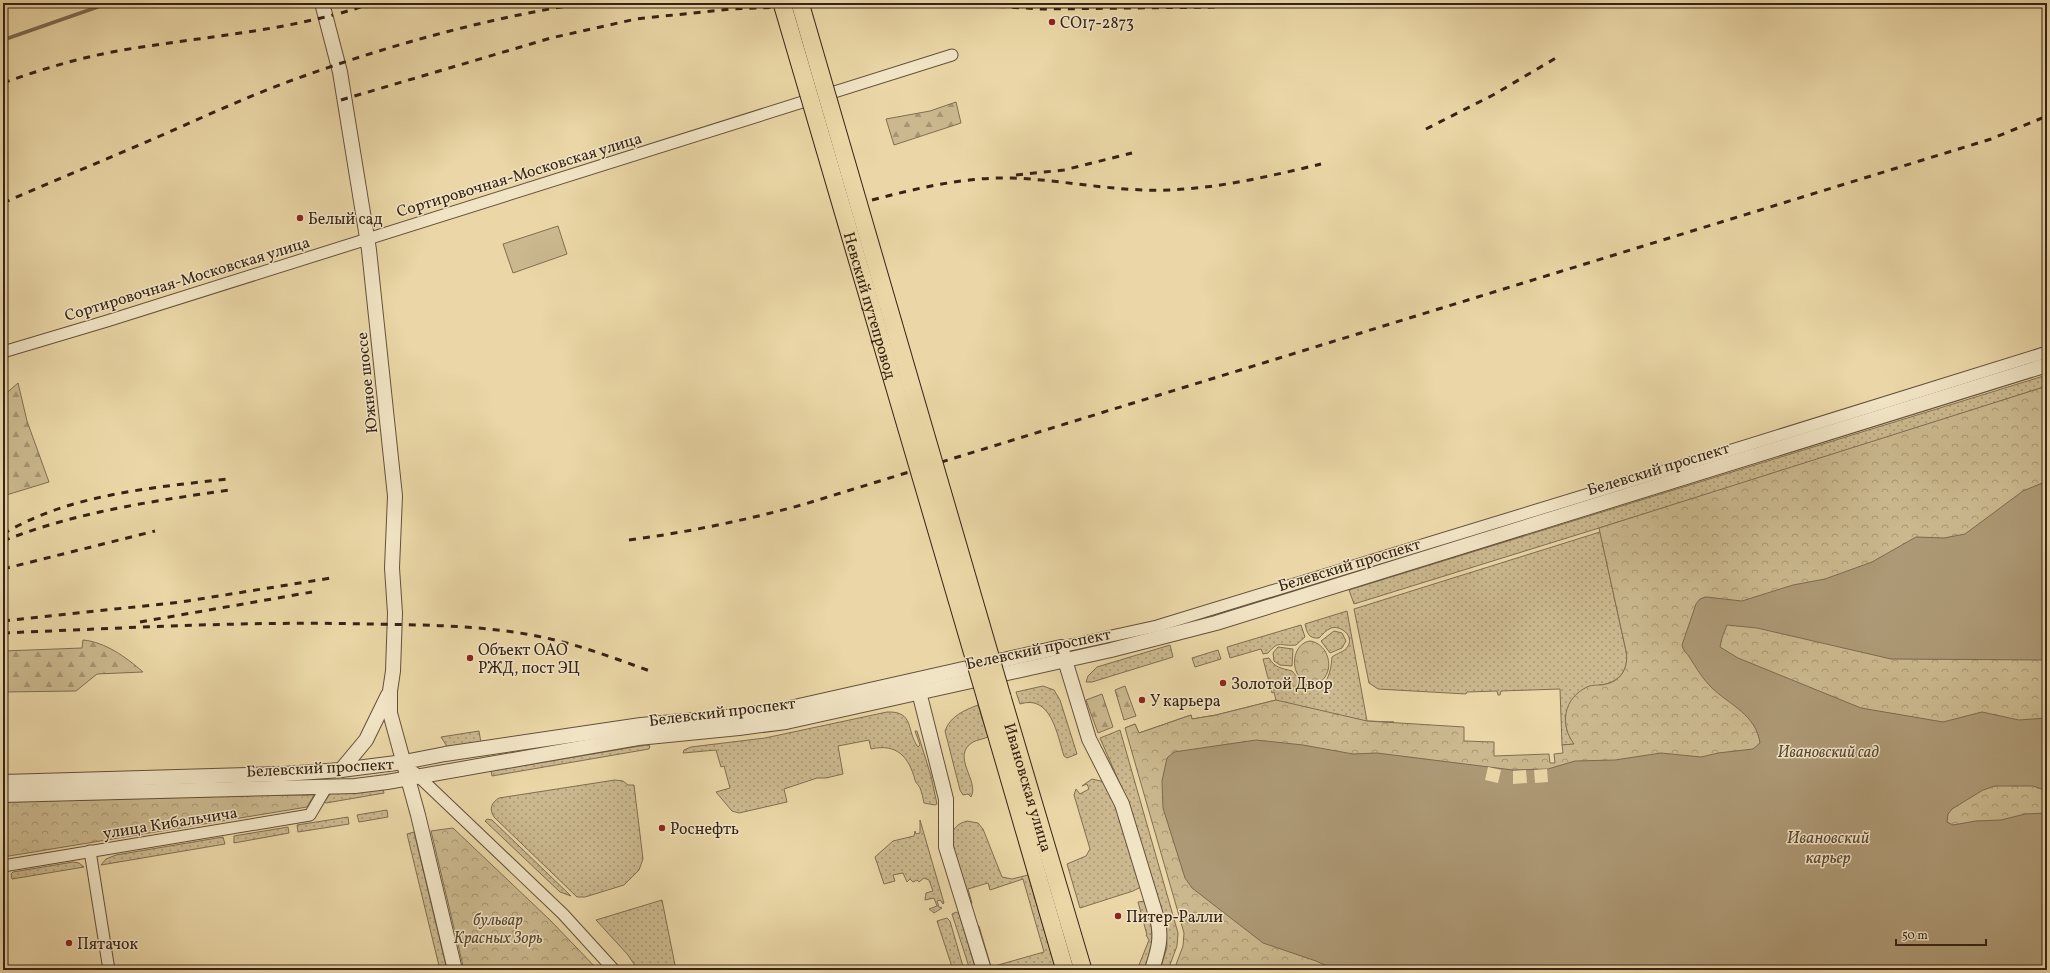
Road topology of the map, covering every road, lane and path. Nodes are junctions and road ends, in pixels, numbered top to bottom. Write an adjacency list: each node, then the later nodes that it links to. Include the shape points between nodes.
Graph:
1 (322, 3): 5 (street, Южное шоссе, via 340,72)
2 (782, 3): 9 (main road, Невский путепровод, bridge)
3 (800, 3): 9 (main road, Невский путепровод, bridge)
4 (952, 55): 5 (street, Сортировочная-Московская улица)
5 (367, 238): 6 (street, Сортировочная-Московская улица); 12 (street, Южное шоссе, via 395,496 392,568 395,613)
6 (3, 352)
7 (2047, 352): 10 (street, Белевский проспект)
8 (2047, 365): 10 (street, Белевский проспект, via 1216,623 1111,650)
9 (967, 605): 13 (main road, Ивановская улица, bridge)
10 (1062, 653): 11 (street, Белевский проспект); 28 (street, via 1089,740 1122,804 1158,922 1159,946)
11 (918, 686): 14 (street, Белевский проспект, via 781,710 641,725); 16 (street, Белевский проспект, via 786,722 638,738); 25 (street, via 946,799 946,847)
12 (390, 691): 14 (street, Южное шоссе, via 390,713); 15 (street, via 366,740)
13 (994, 700): 26 (main road, Ивановская улица); 27 (main road, Ивановская улица)
14 (404, 762): 15 (street, Белевский проспект); 16 (street)
15 (340, 770): 17 (street, Белевский проспект, via 284,774)
16 (413, 778): 18 (street, Белевский проспект, via 355,786); 23 (street); 24 (street, via 563,914)
17 (3, 782)
18 (327, 786): 19 (street, Белевский проспект); 20 (street, улица Кибальчича, via 310,815)
19 (3, 795)
20 (90, 851): 21 (street, улица Кибальчича); 22 (street)
21 (3, 866)
22 (109, 970)
23 (455, 970)
24 (614, 970)
25 (984, 970)
26 (1065, 970)
27 (1083, 970)
28 (1152, 970)

